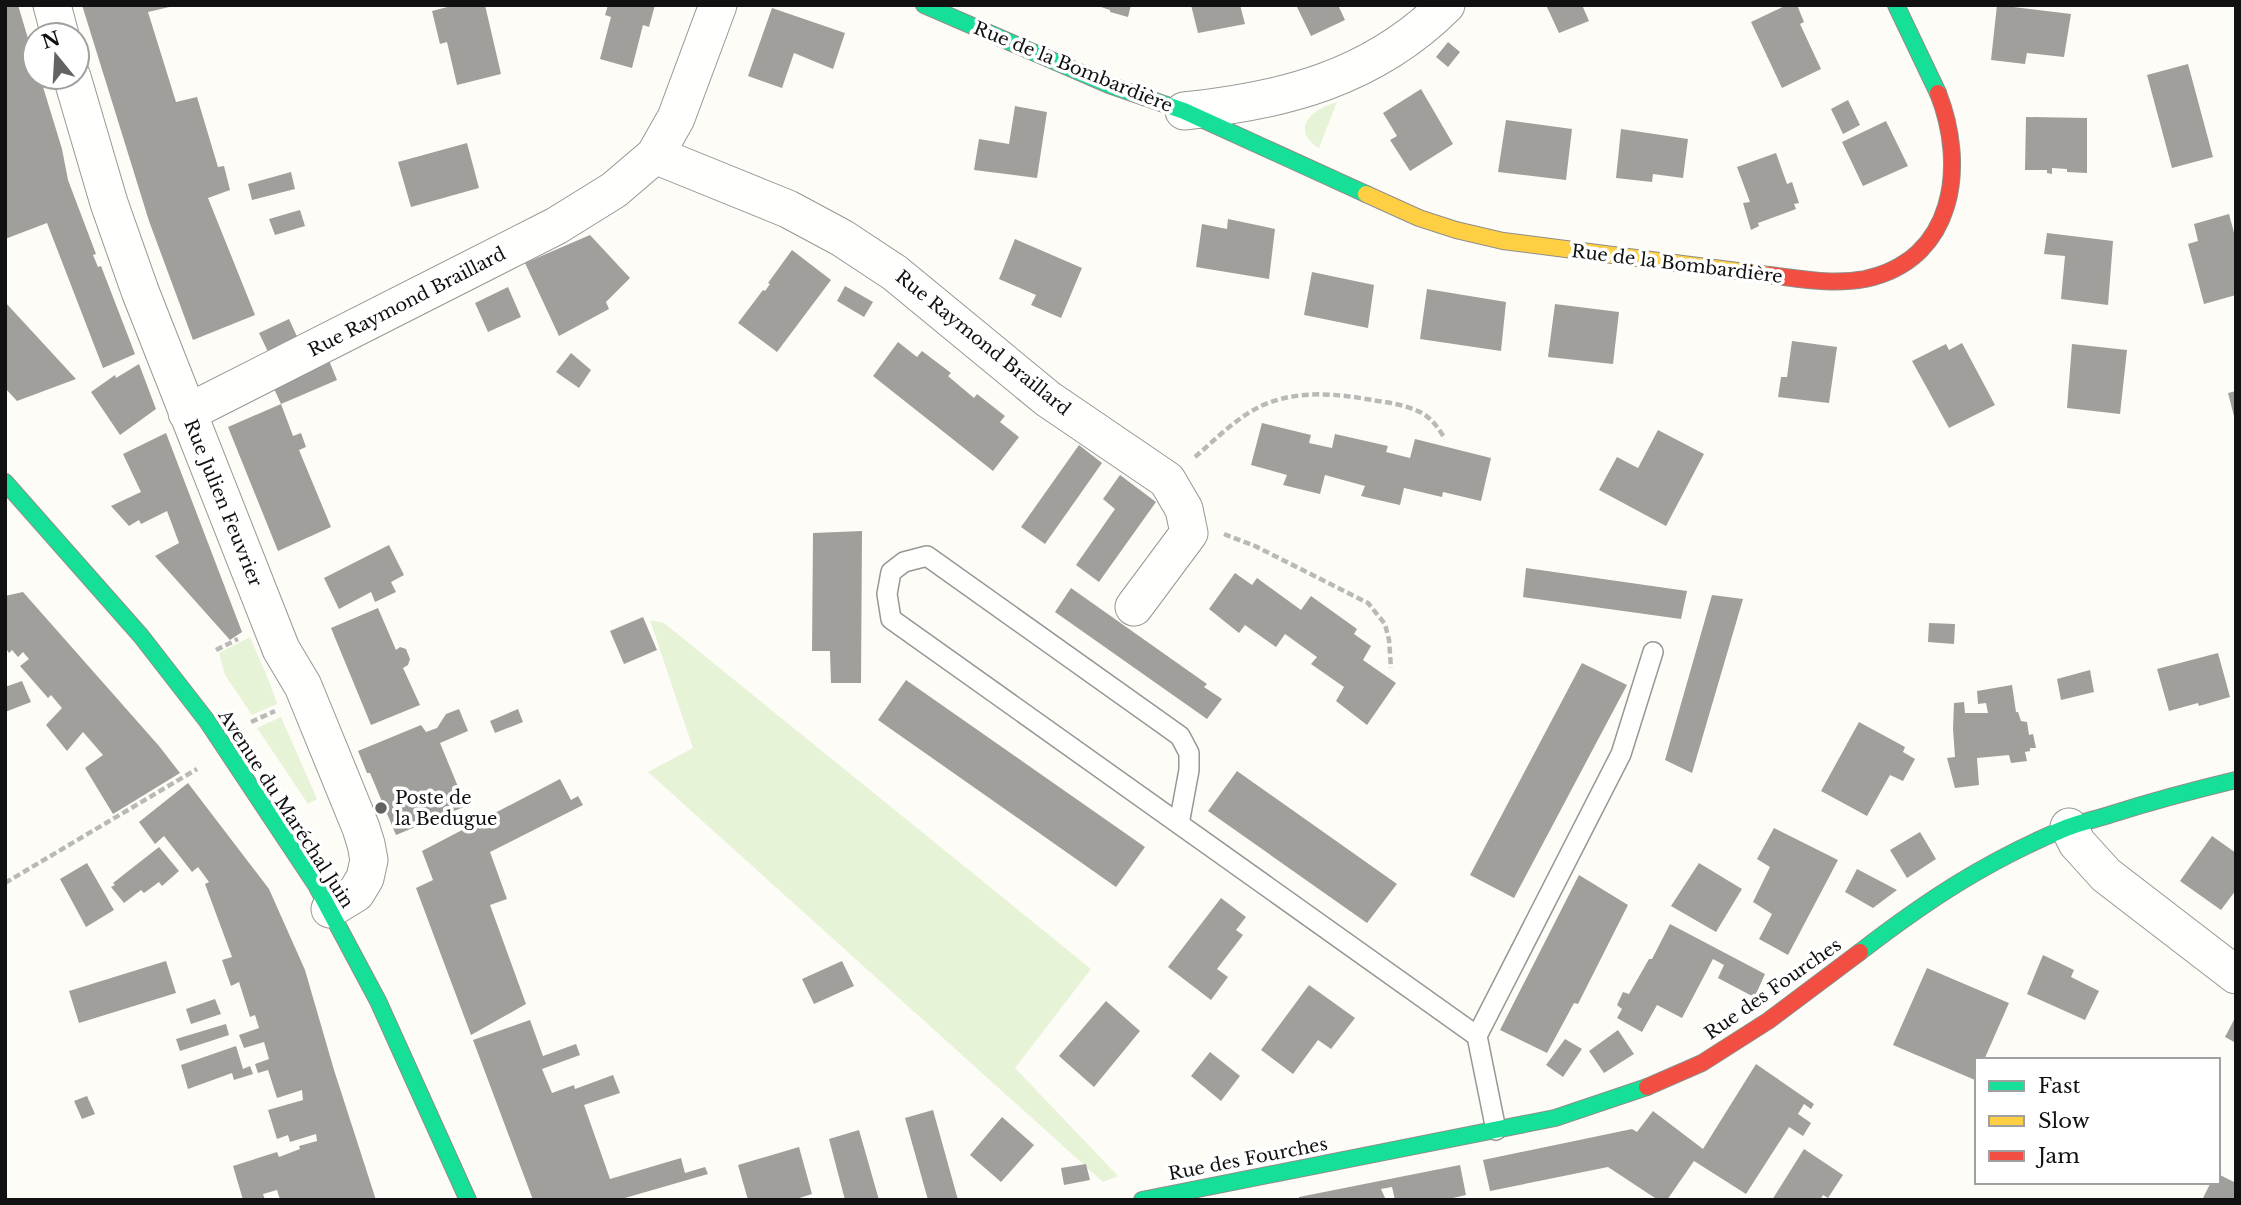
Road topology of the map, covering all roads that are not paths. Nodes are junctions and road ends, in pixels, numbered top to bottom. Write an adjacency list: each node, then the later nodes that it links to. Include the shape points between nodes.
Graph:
1 (718, 5): 7 (street, Rue Raymond Braillard, via 676,118)
2 (924, 5): 6 (street, Rue de la Bombardière, via 1109,85)
3 (1446, 5): 6 (street, Rue de la Bombardière, via 1399,45 1331,79 1239,105)
4 (1896, 5): 6 (street, Rue de la Bombardière, via 1945,110 1954,174 1950,205 1940,230 1919,252 1898,268 1855,282 1831,284 1530,245 1456,230)
5 (76, 91): 8 (street, Rue Julien Feuvrier, via 108,203)
6 (1184, 111)
7 (655, 155): 8 (street, Rue Raymond Braillard, via 614,190 556,226); 10 (street, Rue Raymond Braillard, via 788,209 842,237 922,294 1048,399 1167,480 1184,509 1189,533)
8 (187, 413): 15 (street, Rue Julien Feuvrier, via 281,649 303,686 362,828 369,860 365,878 356,892)
9 (5, 482): 15 (street, Avenue du Maréchal Juin, via 141,636 206,721)
10 (1134, 607)
11 (1653, 652): 17 (lane, via 1621,754)
12 (2236, 780): 14 (street, Rue des Fourches)
13 (1179, 824): 13 (lane, via 891,619 887,594 891,572 904,562 927,556 1180,736 1189,753 1189,770); 17 (lane)
14 (2070, 827): 16 (street, via 2077,843 2106,875); 18 (street, Rue des Fourches, via 1951,886 1768,1021 1702,1063 1614,1100)
15 (330, 909): 19 (street, Avenue du Maréchal Juin, via 391,1029)
16 (2236, 975)
17 (1477, 1035): 18 (lane)
18 (1496, 1130): 20 (street, Rue des Fourches)
19 (468, 1200)
20 (1142, 1200)

